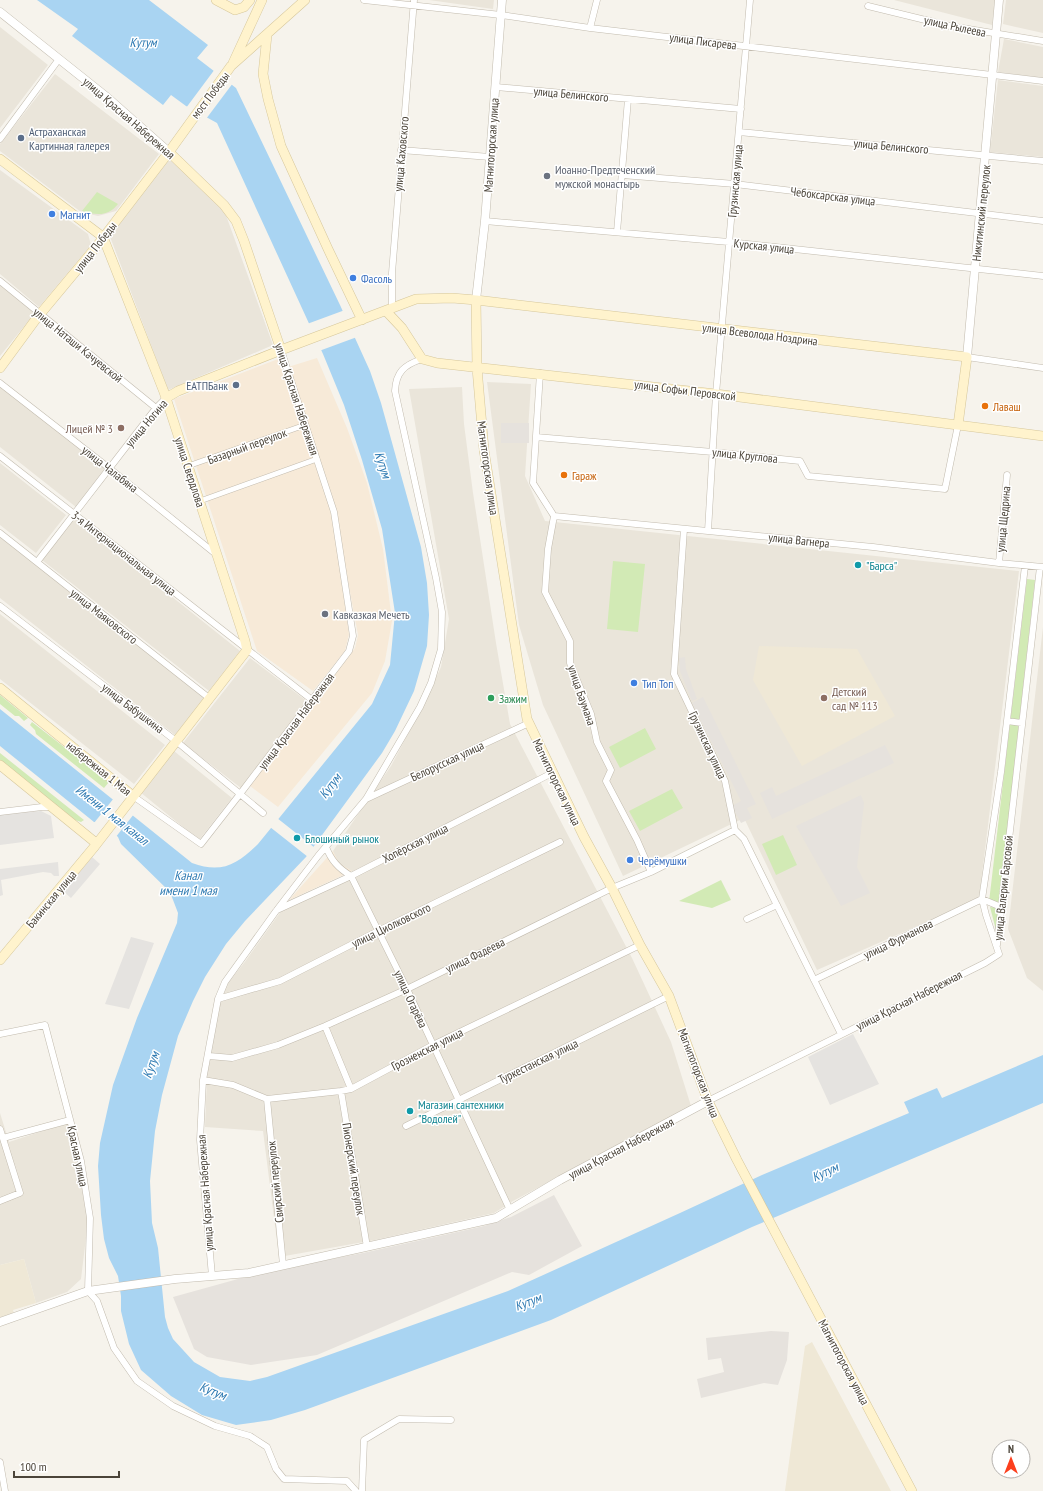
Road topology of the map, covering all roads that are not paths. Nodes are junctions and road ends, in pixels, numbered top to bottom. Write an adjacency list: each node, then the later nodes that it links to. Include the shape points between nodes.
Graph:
1 (216, 0): 2 (main road, via 235,10 244,7)
2 (250, 0)
3 (262, 0): 20 (main road)
4 (305, 0): 16 (main road)
5 (364, 0): 10 (street, улица Писарева)
6 (502, 0): 13 (street, Магнитогорская улица)
7 (597, 0): 14 (street)
8 (750, 0): 18 (street, Грузинская улица)
9 (1000, 0): 15 (street, Никитинский переулок)
10 (414, 3): 13 (street, улица Писарева); 29 (street, улица Каховского)
11 (868, 6): 15 (street, улица Рылеева, via 950,26)
12 (0, 12): 19 (street, улица Красная Набережная)
13 (501, 15): 14 (street, улица Писарева); 23 (street, Магнитогорская улица)
14 (590, 28): 18 (street, улица Писарева)
15 (997, 34): 17 (street, улица Рылеева); 21 (street, Никитинский переулок)
16 (267, 35): 20 (main road); 49 (main road, via 263,74 281,146)
17 (1043, 41)
18 (747, 46): 21 (street, улица Писарева); 25 (street, Грузинская улица)
19 (59, 59): 28 (street); 30 (street, улица Красная Набережная)
20 (232, 66): 26 (main road, мост Победы)
21 (994, 75): 22 (street, улица Писарева); 31 (street, Никитинский переулок)
22 (1043, 81)
23 (496, 87): 24 (street, улица Белинского); 32 (street, Магнитогорская улица)
24 (628, 99): 25 (street, улица Белинского); 35 (street)
25 (741, 109): 27 (street, Грузинская улица)
26 (188, 124): 30 (main road, улица Победы)
27 (739, 132): 31 (street, улица Белинского); 36 (street, Грузинская улица)
28 (0, 139)
29 (401, 150): 32 (street); 47 (street, улица Каховского)
30 (169, 152): 41 (main road, улица Победы); 51 (main road, улица Красная Набережная, via 224,205 236,221)
31 (986, 155): 34 (street, улица Белинского); 37 (street, Никитинский переулок)
32 (490, 157): 38 (street, Магнитогорская улица)
33 (0, 159): 41 (main road)
34 (1043, 161)
35 (622, 175): 36 (street, Чебоксарская улица); 40 (street)
36 (735, 184): 37 (street, Чебоксарская улица); 42 (street, Грузинская улица)
37 (980, 214): 39 (street, Чебоксарская улица); 43 (street, Никитинский переулок)
38 (485, 221): 40 (street, Курская улица); 46 (street, Магнитогорская улица)
39 (1043, 221)
40 (617, 232): 42 (street, Курская улица)
41 (103, 237): 48 (main road, улица Победы); 60 (main road, улица Свердлова)
42 (729, 242): 43 (street, Курская улица); 50 (street, Грузинская улица)
43 (975, 269): 44 (street, Курская улица); 52 (street, Никитинский переулок)
44 (1043, 276)
45 (0, 280): 48 (street, улица Наташи Качуевской)
46 (476, 300): 47 (main road, улица Всеволода Ноздрина, via 420,298); 50 (main road, улица Всеволода Ноздрина); 55 (main road, Магнитогорская улица)
47 (389, 309): 49 (main road); 53 (main road)
48 (40, 314): 54 (main road, улица Победы); 61 (street, улица Наташи Качуевской)
49 (358, 321): 51 (main road, улица Ногина)
50 (722, 329): 52 (main road, улица Всеволода Ноздрина); 59 (street, Грузинская улица)
51 (281, 350): 60 (main road, улица Ногина); 62 (street, улица Красная Набережная)
52 (967, 357): 56 (street, улица Всеволода Ноздрина); 63 (main road, Никитинский переулок)
53 (422, 359): 55 (main road, улица Софьи Перовской); 96 (street, улица Красная Набережная, via 410,363 403,369 395,379 395,391 436,578 442,612 441,649 431,683 420,707)
54 (0, 368)
55 (477, 368): 57 (main road, улица Софьи Перовской); 89 (main road, Магнитогорская улица, via 484,450)
56 (1043, 368)
57 (540, 373): 59 (main road, улица Софьи Перовской); 65 (street)
58 (0, 383): 70 (street, улица Чалабяна)
59 (716, 394): 63 (main road, улица Софьи Перовской); 66 (street, Грузинская улица)
60 (166, 398): 61 (street, улица Ногина); 69 (main road, улица Свердлова)
61 (156, 408): 70 (street, улица Ногина)
62 (305, 425): 68 (street, улица Красная Набережная); 69 (street, Базарный переулок)
63 (958, 425): 64 (main road, улица Софьи Перовской); 66 (street, улица Круглова, via 945,489 808,476 800,461)
64 (1043, 436)
65 (536, 437): 66 (street, улица Круглова); 74 (street, via 533,483)
66 (713, 452): 76 (street, Грузинская улица)
67 (0, 456): 73 (street, 3-я Интернациональная улица)
68 (317, 459): 72 (street); 87 (street, улица Красная Набережная, via 334,512 353,636 348,651)
69 (188, 466): 72 (main road, улица Свердлова)
70 (109, 468): 73 (street, улица Ногина); 78 (street, улица Чалабяна)
71 (1007, 475): 80 (street, улица Щедрина)
72 (200, 501): 78 (main road, улица Свердлова)
73 (74, 514): 79 (street, улица Ногина); 84 (street, 3-я Интернациональная улица)
74 (554, 516): 75 (street, улица Вагнера); 105 (street, улица Баумана, via 544,592 570,641 570,663 591,714 597,742 610,770 606,781)
75 (684, 529): 76 (street, улица Вагнера); 100 (street, Грузинская улица, via 674,674 725,781)
76 (708, 530): 80 (street, улица Вагнера)
77 (0, 533): 79 (street, улица Маяковского)
78 (218, 556): 84 (main road, улица Свердлова)
79 (37, 562): 86 (street, улица Маяковского)
80 (999, 563): 81 (street, улица Вагнера)
81 (1025, 566): 82 (street, улица Вагнера); 88 (street, улица Валерии Барсовой)
82 (1041, 567): 90 (street, улица Валерии Барсовой)
83 (0, 606): 91 (street, улица Бабушкина)
84 (247, 650): 86 (main road); 87 (street, 3-я Интернациональная улица)
85 (0, 688): 95 (main road, набережная 1 Мая)
86 (209, 698): 91 (main road)
87 (312, 700): 94 (street, улица Красная Набережная)
88 (1007, 722): 90 (street); 108 (street, улица Валерии Барсовой)
89 (529, 723): 93 (main road, Магнитогорская улица); 96 (street, Белорусская улица)
90 (1022, 723): 110 (street, улица Валерии Барсовой)
91 (176, 741): 94 (street, улица Бабушкина); 95 (main road)
92 (0, 765): 97 (main road)
93 (552, 773): 106 (street, Хопёрская улица); 107 (main road, Магнитогорская улица)
94 (240, 794): 99 (street, улица Бабушкина); 103 (street, улица Красная Набережная)
95 (131, 799): 101 (main road, Бакинская улица); 103 (street, набережная 1 Мая)
96 (366, 799): 104 (street, улица Красная Набережная)
97 (52, 807): 98 (street); 101 (main road)
98 (0, 812)
99 (263, 813)
100 (735, 830): 105 (street, улица Фадеева); 109 (street, Грузинская улица, via 744,839)
101 (99, 840): 116 (main road, Бакинская улица)
102 (560, 842): 113 (street, улица Циолковского)
103 (200, 844)
104 (326, 847): 106 (street, via 340,870); 111 (street, улица Красная Набережная)
105 (651, 872): 107 (street, улица Фадеева)
106 (351, 876): 111 (street, Хопёрская улица); 113 (street, улица Огарёва)
107 (612, 888): 114 (main road, Магнитогорская улица); 118 (street, улица Фадеева)
108 (982, 899): 110 (street); 115 (street, улица Валерии Барсовой); 117 (street, улица Фурманова)
109 (777, 905): 112 (street); 117 (street, Грузинская улица)
110 (1001, 907): 115 (street, улица Валерии Барсовой)
111 (276, 911): 120 (street, улица Красная Набережная, via 226,982)
112 (747, 919)
113 (378, 931): 118 (street, улица Огарёва); 120 (street, улица Циолковского, via 280,981)
114 (640, 945): 119 (main road, Магнитогорская улица); 124 (street, Грозненская улица)
115 (997, 946): 123 (street, улица Красная Набережная, via 999,954 984,963)
116 (0, 960)
117 (814, 980): 123 (street, Грузинская улица)
118 (407, 989): 121 (street, улица Фадеева); 124 (street, улица Огарёва)
119 (669, 996): 130 (street, Туркестанская улица); 131 (main road, Магнитогорская улица)
120 (218, 999): 125 (street, улица Красная Набережная)
121 (325, 1026): 125 (street, улица Фадеева, via 278,1045 232,1058); 127 (street)
122 (0, 1034): 132 (street, Красная улица, via 45,1025)
123 (841, 1034): 131 (street, улица Красная Набережная)
124 (433, 1045): 127 (street, Грозненская улица); 130 (street, улица Огарёва)
125 (208, 1056): 126 (street, улица Красная Набережная)
126 (203, 1080): 129 (street, Грозненская улица, via 233,1085); 140 (street, улица Красная Набережная, via 200,1140)
127 (351, 1089): 128 (street, Грозненская улица)
128 (341, 1091): 129 (street, Грозненская улица); 138 (street, Пионерский переулок)
129 (267, 1098): 139 (street, Свирский переулок)
130 (458, 1100): 133 (street, Туркестанская улица); 137 (street, улица Огарёва)
131 (708, 1101): 137 (street, улица Красная Набережная, via 560,1180); 148 (main road, Магнитогорская улица, via 736,1160)
132 (70, 1120): 135 (street); 141 (street, Красная улица, via 81,1161 90,1218)
133 (406, 1126)
134 (0, 1129): 135 (street)
135 (3, 1138): 136 (street, via 20,1193)
136 (0, 1201)
137 (510, 1210): 138 (street, улица Красная Набережная, via 496,1218)
138 (367, 1246): 139 (street, улица Красная Набережная)
139 (283, 1265): 140 (street, улица Красная Набережная)
140 (212, 1276): 141 (street, улица Красная Набережная)
141 (88, 1291): 142 (street, улица Красная Набережная); 146 (street, via 97,1302 114,1348 137,1381 173,1406 215,1426 250,1436 267,1447 276,1469 284,1479 347,1481)
142 (0, 1322)
143 (451, 1420): 147 (street, via 399,1419 364,1440)
144 (0, 1462): 145 (street)
145 (5, 1491)
146 (356, 1491)
147 (362, 1491)
148 (912, 1491)

